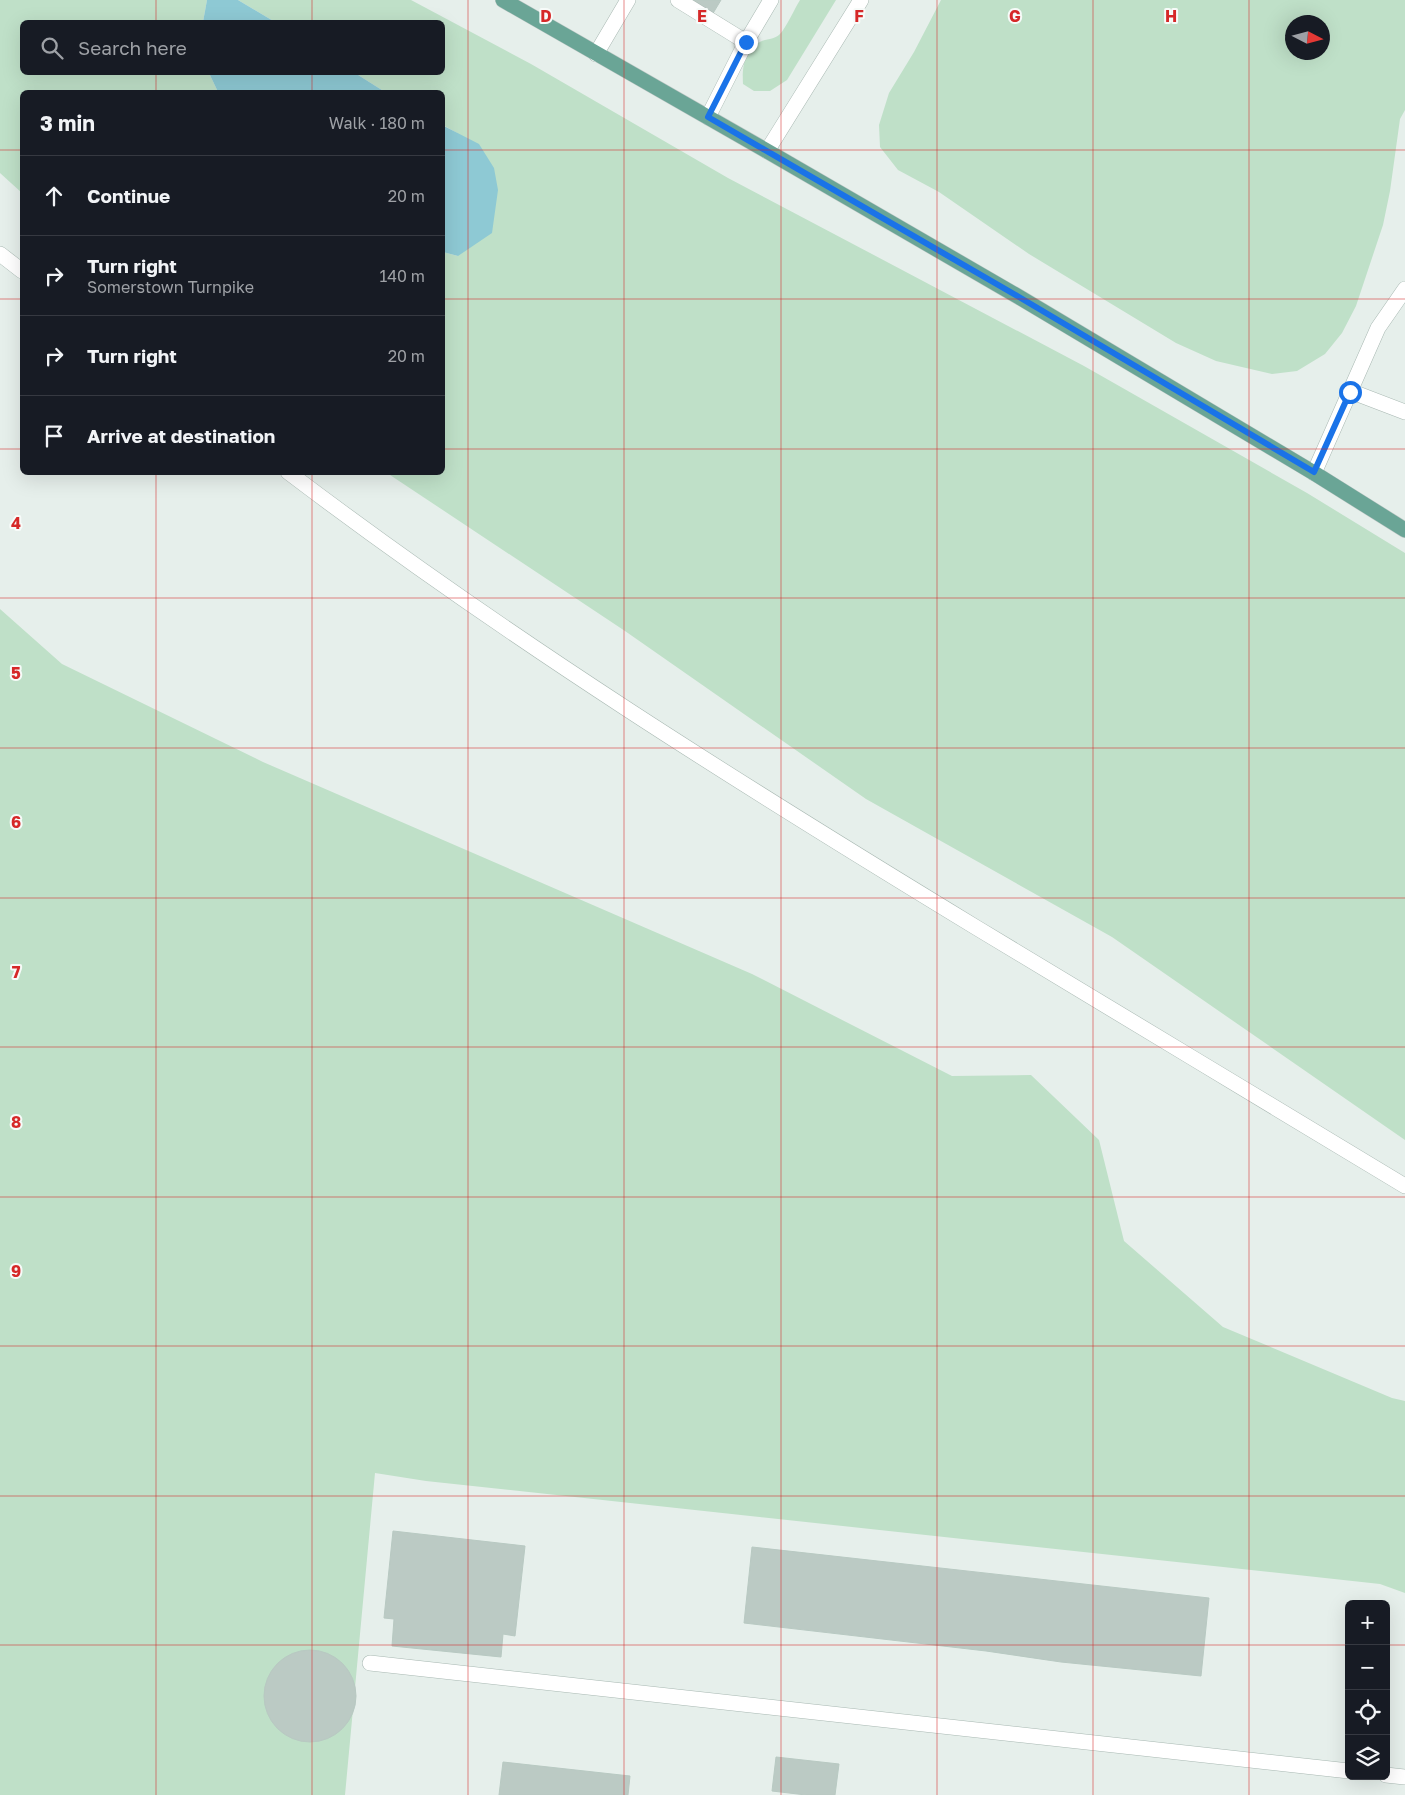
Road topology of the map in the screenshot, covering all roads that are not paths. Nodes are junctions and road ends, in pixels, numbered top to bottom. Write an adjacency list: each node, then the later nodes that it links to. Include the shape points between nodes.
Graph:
1 (502, 0): 7 (main road)
2 (628, 0): 7 (lane)
3 (678, 0): 6 (lane)
4 (770, 0): 6 (lane)
5 (861, 0): 9 (lane)
6 (746, 42): 8 (lane)
7 (596, 54): 8 (main road)
8 (708, 117): 9 (main road)
9 (767, 150): 15 (main road)
10 (0, 254): 11 (lane)
11 (20, 269)
12 (1405, 289): 13 (lane, via 1378,328)
13 (1350, 392): 14 (lane); 15 (lane)
14 (1405, 412)
15 (1314, 472): 17 (main road)
16 (292, 475): 18 (lane, via 445,586 771,803)
17 (1405, 530)
18 (1405, 1186)
19 (370, 1663): 20 (lane)
20 (1345, 1771)
21 (1390, 1775): 22 (lane)
22 (1405, 1777)

